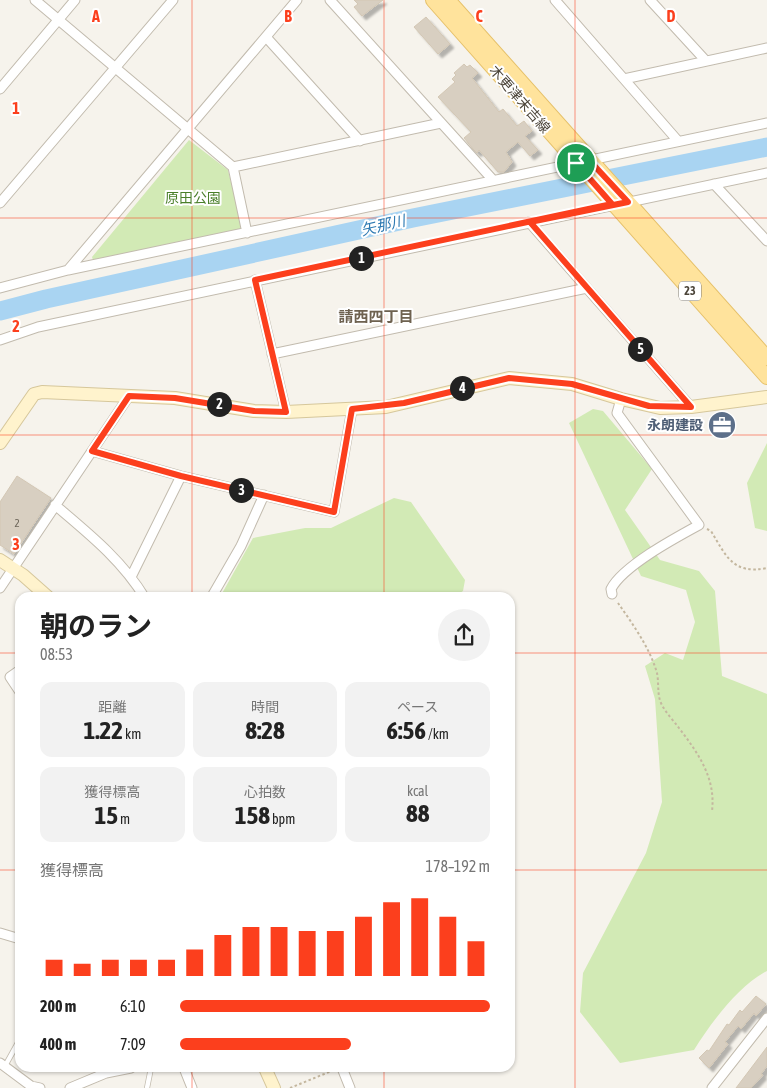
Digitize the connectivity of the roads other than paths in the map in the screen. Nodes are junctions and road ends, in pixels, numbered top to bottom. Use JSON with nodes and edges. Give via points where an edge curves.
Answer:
{"nodes":[{"id":1,"x":35,"y":0,"type":"edge"},
{"id":2,"x":75,"y":0,"type":"edge"},
{"id":3,"x":172,"y":0,"type":"edge"},
{"id":4,"x":297,"y":0,"type":"edge"},
{"id":5,"x":330,"y":0,"type":"edge"},
{"id":6,"x":434,"y":0,"type":"edge"},
{"id":7,"x":448,"y":0,"type":"edge"},
{"id":8,"x":555,"y":0,"type":"edge"},
{"id":9,"x":650,"y":0,"type":"edge"},
{"id":10,"x":58,"y":20,"type":"junction"},
{"id":11,"x":266,"y":37,"type":"junction"},
{"id":12,"x":767,"y":48,"type":"edge"},
{"id":13,"x":706,"y":61,"type":"junction"},
{"id":14,"x":115,"y":68,"type":"junction"},
{"id":15,"x":624,"y":79,"type":"junction"},
{"id":16,"x":0,"y":89,"type":"edge"},
{"id":17,"x":441,"y":123,"type":"junction"},
{"id":18,"x":767,"y":123,"type":"edge"},
{"id":19,"x":188,"y":129,"type":"junction"},
{"id":20,"x":360,"y":141,"type":"junction"},
{"id":21,"x":678,"y":141,"type":"junction"},
{"id":22,"x":583,"y":161,"type":"junction"},
{"id":23,"x":233,"y":167,"type":"junction"},
{"id":24,"x":767,"y":173,"type":"edge"},
{"id":25,"x":493,"y":180,"type":"junction"},
{"id":26,"x":714,"y":184,"type":"junction"},
{"id":27,"x":628,"y":202,"type":"junction"},
{"id":28,"x":0,"y":204,"type":"edge"},
{"id":29,"x":612,"y":204,"type":"junction"},
{"id":30,"x":530,"y":222,"type":"junction"},
{"id":31,"x":247,"y":233,"type":"junction"},
{"id":32,"x":767,"y":241,"type":"edge"},
{"id":33,"x":68,"y":270,"type":"junction"},
{"id":34,"x":255,"y":280,"type":"junction"},
{"id":35,"x":0,"y":288,"type":"edge"},
{"id":36,"x":587,"y":288,"type":"junction"},
{"id":37,"x":0,"y":340,"type":"edge"},
{"id":38,"x":272,"y":354,"type":"junction"},
{"id":39,"x":767,"y":358,"type":"edge"},
{"id":40,"x":767,"y":377,"type":"edge"},
{"id":41,"x":129,"y":396,"type":"junction"},
{"id":42,"x":767,"y":397,"type":"edge"},
{"id":43,"x":621,"y":399,"type":"junction"},
{"id":44,"x":691,"y":407,"type":"junction"},
{"id":45,"x":352,"y":409,"type":"junction"},
{"id":46,"x":286,"y":412,"type":"junction"},
{"id":47,"x":0,"y":443,"type":"edge"},
{"id":48,"x":92,"y":451,"type":"junction"},
{"id":49,"x":181,"y":476,"type":"junction"},
{"id":50,"x":264,"y":495,"type":"junction"},
{"id":51,"x":55,"y":505,"type":"junction"},
{"id":52,"x":0,"y":560,"type":"edge"},
{"id":53,"x":13,"y":568,"type":"junction"},
{"id":54,"x":131,"y":578,"type":"junction"},
{"id":55,"x":0,"y":588,"type":"edge"},
{"id":56,"x":42,"y":592,"type":"edge"},
{"id":57,"x":141,"y":592,"type":"edge"},
{"id":58,"x":215,"y":592,"type":"edge"},
{"id":59,"x":612,"y":594,"type":"road end"},
{"id":60,"x":15,"y":674,"type":"edge"},
{"id":61,"x":15,"y":684,"type":"edge"},
{"id":62,"x":0,"y":933,"type":"edge"},
{"id":63,"x":15,"y":938,"type":"edge"},
{"id":64,"x":767,"y":1018,"type":"edge"},
{"id":65,"x":15,"y":1046,"type":"edge"},
{"id":66,"x":2,"y":1065,"type":"edge"},
{"id":67,"x":110,"y":1072,"type":"edge"},
{"id":68,"x":150,"y":1072,"type":"edge"},
{"id":69,"x":186,"y":1072,"type":"edge"},
{"id":70,"x":267,"y":1072,"type":"edge"},
{"id":71,"x":343,"y":1072,"type":"edge"},
{"id":72,"x":76,"y":1087,"type":"edge"},
{"id":73,"x":40,"y":1088,"type":"edge"},
{"id":74,"x":147,"y":1088,"type":"edge"},
{"id":75,"x":192,"y":1088,"type":"edge"},
{"id":76,"x":274,"y":1088,"type":"edge"},
{"id":77,"x":350,"y":1088,"type":"edge"},
{"id":78,"x":712,"y":1088,"type":"edge"}],
"edges":[{"from":1,"to":10,"type":"street"},
{"from":2,"to":10,"type":"street"},
{"from":3,"to":14,"type":"street"},
{"from":4,"to":11,"type":"street"},
{"from":5,"to":17,"type":"street"},
{"from":6,"to":22,"type":"main road","name":"木更津末吉線","number":"23"},
{"from":7,"to":22,"type":"main road","name":"木更津末吉線","number":"23"},
{"from":8,"to":15,"type":"street"},
{"from":9,"to":13,"type":"street"},
{"from":10,"to":14,"type":"street"},
{"from":10,"to":16,"type":"street"},
{"from":11,"to":19,"type":"street"},
{"from":11,"to":20,"type":"street"},
{"from":12,"to":13,"type":"street"},
{"from":13,"to":15,"type":"street"},
{"from":14,"to":19,"type":"street"},
{"from":14,"to":28,"type":"street"},
{"from":15,"to":21,"type":"street"},
{"from":17,"to":20,"type":"street"},
{"from":17,"to":25,"type":"street"},
{"from":18,"to":21,"type":"street"},
{"from":19,"to":23,"type":"street"},
{"from":19,"to":33,"type":"street"},
{"from":20,"to":23,"type":"street"},
{"from":21,"to":22,"type":"street"},
{"from":22,"to":25,"type":"street"},
{"from":22,"to":27,"type":"main road","name":"木更津末吉線","number":"23"},
{"from":22,"to":29,"type":"main road","name":"木更津末吉線","number":"23"},
{"from":23,"to":31,"type":"street"},
{"from":24,"to":26,"type":"street"},
{"from":25,"to":31,"type":"street"},
{"from":26,"to":27,"type":"street"},
{"from":26,"to":32,"type":"street"},
{"from":27,"to":29,"type":"street"},
{"from":27,"to":39,"type":"main road","name":"木更津末吉線","number":"23"},
{"from":29,"to":30,"type":"street"},
{"from":29,"to":40,"type":"main road","name":"木更津末吉線","number":"23"},
{"from":30,"to":34,"type":"street"},
{"from":30,"to":36,"type":"street"},
{"from":31,"to":33,"type":"street"},
{"from":33,"to":35,"type":"street"},
{"from":34,"to":37,"type":"street","via":[[38,327]]},
{"from":34,"to":38,"type":"street"},
{"from":36,"to":38,"type":"street"},
{"from":36,"to":44,"type":"street"},
{"from":38,"to":46,"type":"street"},
{"from":41,"to":46,"type":"street","via":[[175,398],[254,411]]},
{"from":41,"to":47,"type":"street","via":[[34,394]]},
{"from":41,"to":48,"type":"street"},
{"from":42,"to":44,"type":"street"},
{"from":43,"to":44,"type":"street","via":[[660,408]]},
{"from":43,"to":45,"type":"street","via":[[572,384],[509,378],[404,403]]},
{"from":43,"to":59,"type":"street","via":[[617,413],[698,525],[654,549],[618,580]]},
{"from":45,"to":46,"type":"street"},
{"from":45,"to":50,"type":"street","via":[[334,512]]},
{"from":48,"to":49,"type":"street"},
{"from":48,"to":51,"type":"street"},
{"from":49,"to":50,"type":"street"},
{"from":49,"to":54,"type":"street"},
{"from":50,"to":58,"type":"street"},
{"from":51,"to":53,"type":"street"},
{"from":51,"to":54,"type":"street","via":[[108,551]]},
{"from":52,"to":53,"type":"street"},
{"from":53,"to":55,"type":"street"},
{"from":53,"to":56,"type":"street"},
{"from":54,"to":57,"type":"street"},
{"from":60,"to":61,"type":"street","via":[[10,677]]},
{"from":62,"to":63,"type":"street"},
{"from":64,"to":78,"type":"street"},
{"from":65,"to":66,"type":"lane"},
{"from":66,"to":73,"type":"street","via":[[31,1086]]},
{"from":67,"to":72,"type":"street"},
{"from":68,"to":74,"type":"lane"},
{"from":69,"to":75,"type":"street"},
{"from":70,"to":76,"type":"street"},
{"from":71,"to":77,"type":"street"}]}
